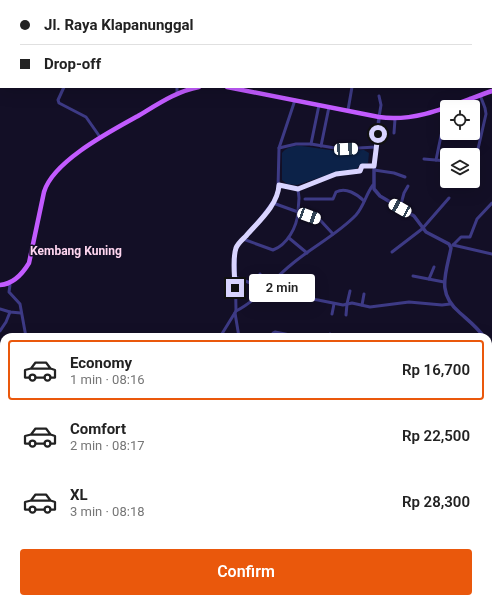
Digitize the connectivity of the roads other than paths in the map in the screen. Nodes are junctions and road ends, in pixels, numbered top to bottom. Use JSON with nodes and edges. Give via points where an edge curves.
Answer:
{"nodes":[{"id":1,"x":64,"y":88,"type":"edge"},
{"id":2,"x":177,"y":88,"type":"edge"},
{"id":3,"x":196,"y":88,"type":"edge"},
{"id":4,"x":232,"y":88,"type":"edge"},
{"id":5,"x":352,"y":88,"type":"edge"},
{"id":6,"x":492,"y":91,"type":"edge"},
{"id":7,"x":176,"y":94,"type":"junction"},
{"id":8,"x":480,"y":95,"type":"junction"},
{"id":9,"x":379,"y":96,"type":"dead end"},
{"id":10,"x":470,"y":98,"type":"joint"},
{"id":11,"x":295,"y":100,"type":"junction"},
{"id":12,"x":319,"y":105,"type":"junction"},
{"id":13,"x":329,"y":107,"type":"junction"},
{"id":14,"x":348,"y":110,"type":"junction"},
{"id":15,"x":379,"y":117,"type":"junction"},
{"id":16,"x":395,"y":119,"type":"junction"},
{"id":17,"x":394,"y":133,"type":"dead end"},
{"id":18,"x":100,"y":137,"type":"junction"},
{"id":19,"x":440,"y":140,"type":"edge"},
{"id":20,"x":311,"y":144,"type":"junction"},
{"id":21,"x":321,"y":146,"type":"junction"},
{"id":22,"x":376,"y":147,"type":"junction"},
{"id":23,"x":279,"y":148,"type":"junction"},
{"id":24,"x":478,"y":148,"type":"edge"},
{"id":25,"x":424,"y":159,"type":"dead end"},
{"id":26,"x":436,"y":160,"type":"junction"},
{"id":27,"x":440,"y":160,"type":"edge"},
{"id":28,"x":374,"y":168,"type":"junction"},
{"id":29,"x":404,"y":178,"type":"dead end"},
{"id":30,"x":279,"y":185,"type":"junction"},
{"id":31,"x":373,"y":185,"type":"junction"},
{"id":32,"x":408,"y":186,"type":"dead end"},
{"id":33,"x":298,"y":189,"type":"junction"},
{"id":34,"x":450,"y":198,"type":"dead end"},
{"id":35,"x":305,"y":199,"type":"dead end"},
{"id":36,"x":364,"y":201,"type":"junction"},
{"id":37,"x":273,"y":203,"type":"junction"},
{"id":38,"x":492,"y":203,"type":"edge"},
{"id":39,"x":400,"y":208,"type":"junction"},
{"id":40,"x":298,"y":212,"type":"junction"},
{"id":41,"x":422,"y":229,"type":"junction"},
{"id":42,"x":333,"y":234,"type":"junction"},
{"id":43,"x":289,"y":238,"type":"junction"},
{"id":44,"x":243,"y":239,"type":"junction"},
{"id":45,"x":452,"y":246,"type":"junction"},
{"id":46,"x":392,"y":252,"type":"dead end"},
{"id":47,"x":307,"y":253,"type":"junction"},
{"id":48,"x":492,"y":254,"type":"edge"},
{"id":49,"x":434,"y":267,"type":"dead end"},
{"id":50,"x":260,"y":274,"type":"dead end"},
{"id":51,"x":413,"y":276,"type":"dead end"},
{"id":52,"x":235,"y":277,"type":"junction"},
{"id":53,"x":430,"y":279,"type":"junction"},
{"id":54,"x":444,"y":282,"type":"junction"},
{"id":55,"x":6,"y":284,"type":"junction"},
{"id":56,"x":0,"y":285,"type":"edge"},
{"id":57,"x":265,"y":288,"type":"junction"},
{"id":58,"x":350,"y":291,"type":"dead end"},
{"id":59,"x":364,"y":294,"type":"dead end"},
{"id":60,"x":334,"y":304,"type":"junction"},
{"id":61,"x":347,"y":304,"type":"junction"},
{"id":62,"x":450,"y":304,"type":"junction"},
{"id":63,"x":362,"y":305,"type":"junction"},
{"id":64,"x":0,"y":309,"type":"edge"},
{"id":65,"x":10,"y":312,"type":"junction"},
{"id":66,"x":235,"y":312,"type":"junction"},
{"id":67,"x":21,"y":313,"type":"junction"},
{"id":68,"x":332,"y":314,"type":"dead end"},
{"id":69,"x":346,"y":315,"type":"dead end"},
{"id":70,"x":0,"y":331,"type":"edge"},
{"id":71,"x":25,"y":333,"type":"edge"},
{"id":72,"x":222,"y":333,"type":"edge"},
{"id":73,"x":238,"y":333,"type":"edge"},
{"id":74,"x":481,"y":333,"type":"edge"}],
"edges":[{"from":1,"to":18,"type":"street","via":[[59,103],[86,117]]},
{"from":2,"to":7,"type":"street"},
{"from":3,"to":7,"type":"main road"},
{"from":4,"to":11,"type":"main road"},
{"from":5,"to":14,"type":"street"},
{"from":6,"to":8,"type":"main road"},
{"from":7,"to":18,"type":"main road"},
{"from":8,"to":10,"type":"main road"},
{"from":8,"to":24,"type":"street","via":[[486,114]]},
{"from":9,"to":15,"type":"street"},
{"from":10,"to":16,"type":"main road","via":[[415,116]]},
{"from":11,"to":12,"type":"main road"},
{"from":11,"to":23,"type":"street"},
{"from":12,"to":13,"type":"main road"},
{"from":12,"to":20,"type":"street"},
{"from":13,"to":14,"type":"main road"},
{"from":13,"to":21,"type":"street"},
{"from":14,"to":15,"type":"main road"},
{"from":15,"to":16,"type":"main road"},
{"from":15,"to":22,"type":"street"},
{"from":16,"to":17,"type":"street"},
{"from":18,"to":55,"type":"main road","via":[[62,166],[47,183],[29,263],[20,274]]},
{"from":19,"to":26,"type":"street"},
{"from":20,"to":21,"type":"street"},
{"from":20,"to":23,"type":"street"},
{"from":21,"to":22,"type":"street","via":[[341,149]]},
{"from":22,"to":28,"type":"street"},
{"from":23,"to":30,"type":"street"},
{"from":25,"to":26,"type":"street"},
{"from":26,"to":27,"type":"street"},
{"from":28,"to":29,"type":"street"},
{"from":28,"to":31,"type":"street"},
{"from":28,"to":33,"type":"street","via":[[362,166],[360,171],[336,174]]},
{"from":30,"to":33,"type":"street"},
{"from":30,"to":37,"type":"street"},
{"from":31,"to":36,"type":"street"},
{"from":31,"to":39,"type":"street","via":[[375,192]]},
{"from":32,"to":39,"type":"street"},
{"from":33,"to":40,"type":"street"},
{"from":34,"to":41,"type":"street"},
{"from":35,"to":36,"type":"street","via":[[333,199],[340,190],[354,194]]},
{"from":36,"to":42,"type":"street","via":[[355,216]]},
{"from":37,"to":40,"type":"street"},
{"from":37,"to":44,"type":"street"},
{"from":38,"to":45,"type":"street","via":[[477,219],[470,237],[461,237]]},
{"from":39,"to":41,"type":"street","via":[[414,216]]},
{"from":40,"to":42,"type":"street","via":[[321,221]]},
{"from":40,"to":43,"type":"street"},
{"from":41,"to":45,"type":"street"},
{"from":41,"to":46,"type":"street"},
{"from":42,"to":47,"type":"street"},
{"from":43,"to":44,"type":"street","via":[[273,250]]},
{"from":43,"to":47,"type":"street"},
{"from":44,"to":52,"type":"street","via":[[236,249]]},
{"from":45,"to":48,"type":"street"},
{"from":45,"to":54,"type":"street"},
{"from":47,"to":57,"type":"street"},
{"from":49,"to":53,"type":"street"},
{"from":50,"to":52,"type":"street","via":[[252,284]]},
{"from":51,"to":53,"type":"street"},
{"from":52,"to":66,"type":"street"},
{"from":53,"to":54,"type":"street"},
{"from":54,"to":62,"type":"street"},
{"from":55,"to":56,"type":"main road"},
{"from":55,"to":67,"type":"street","via":[[10,285],[9,292],[20,304]]},
{"from":57,"to":60,"type":"street","via":[[271,294]]},
{"from":57,"to":66,"type":"street","via":[[252,301]]},
{"from":58,"to":61,"type":"street"},
{"from":59,"to":63,"type":"street"},
{"from":60,"to":61,"type":"street"},
{"from":60,"to":68,"type":"street"},
{"from":61,"to":63,"type":"street"},
{"from":61,"to":69,"type":"street"},
{"from":62,"to":63,"type":"street","via":[[410,302],[372,307]]},
{"from":62,"to":74,"type":"street"},
{"from":64,"to":65,"type":"street"},
{"from":65,"to":67,"type":"street"},
{"from":65,"to":70,"type":"street"},
{"from":66,"to":72,"type":"street"},
{"from":66,"to":73,"type":"street"},
{"from":67,"to":71,"type":"street"}]}
